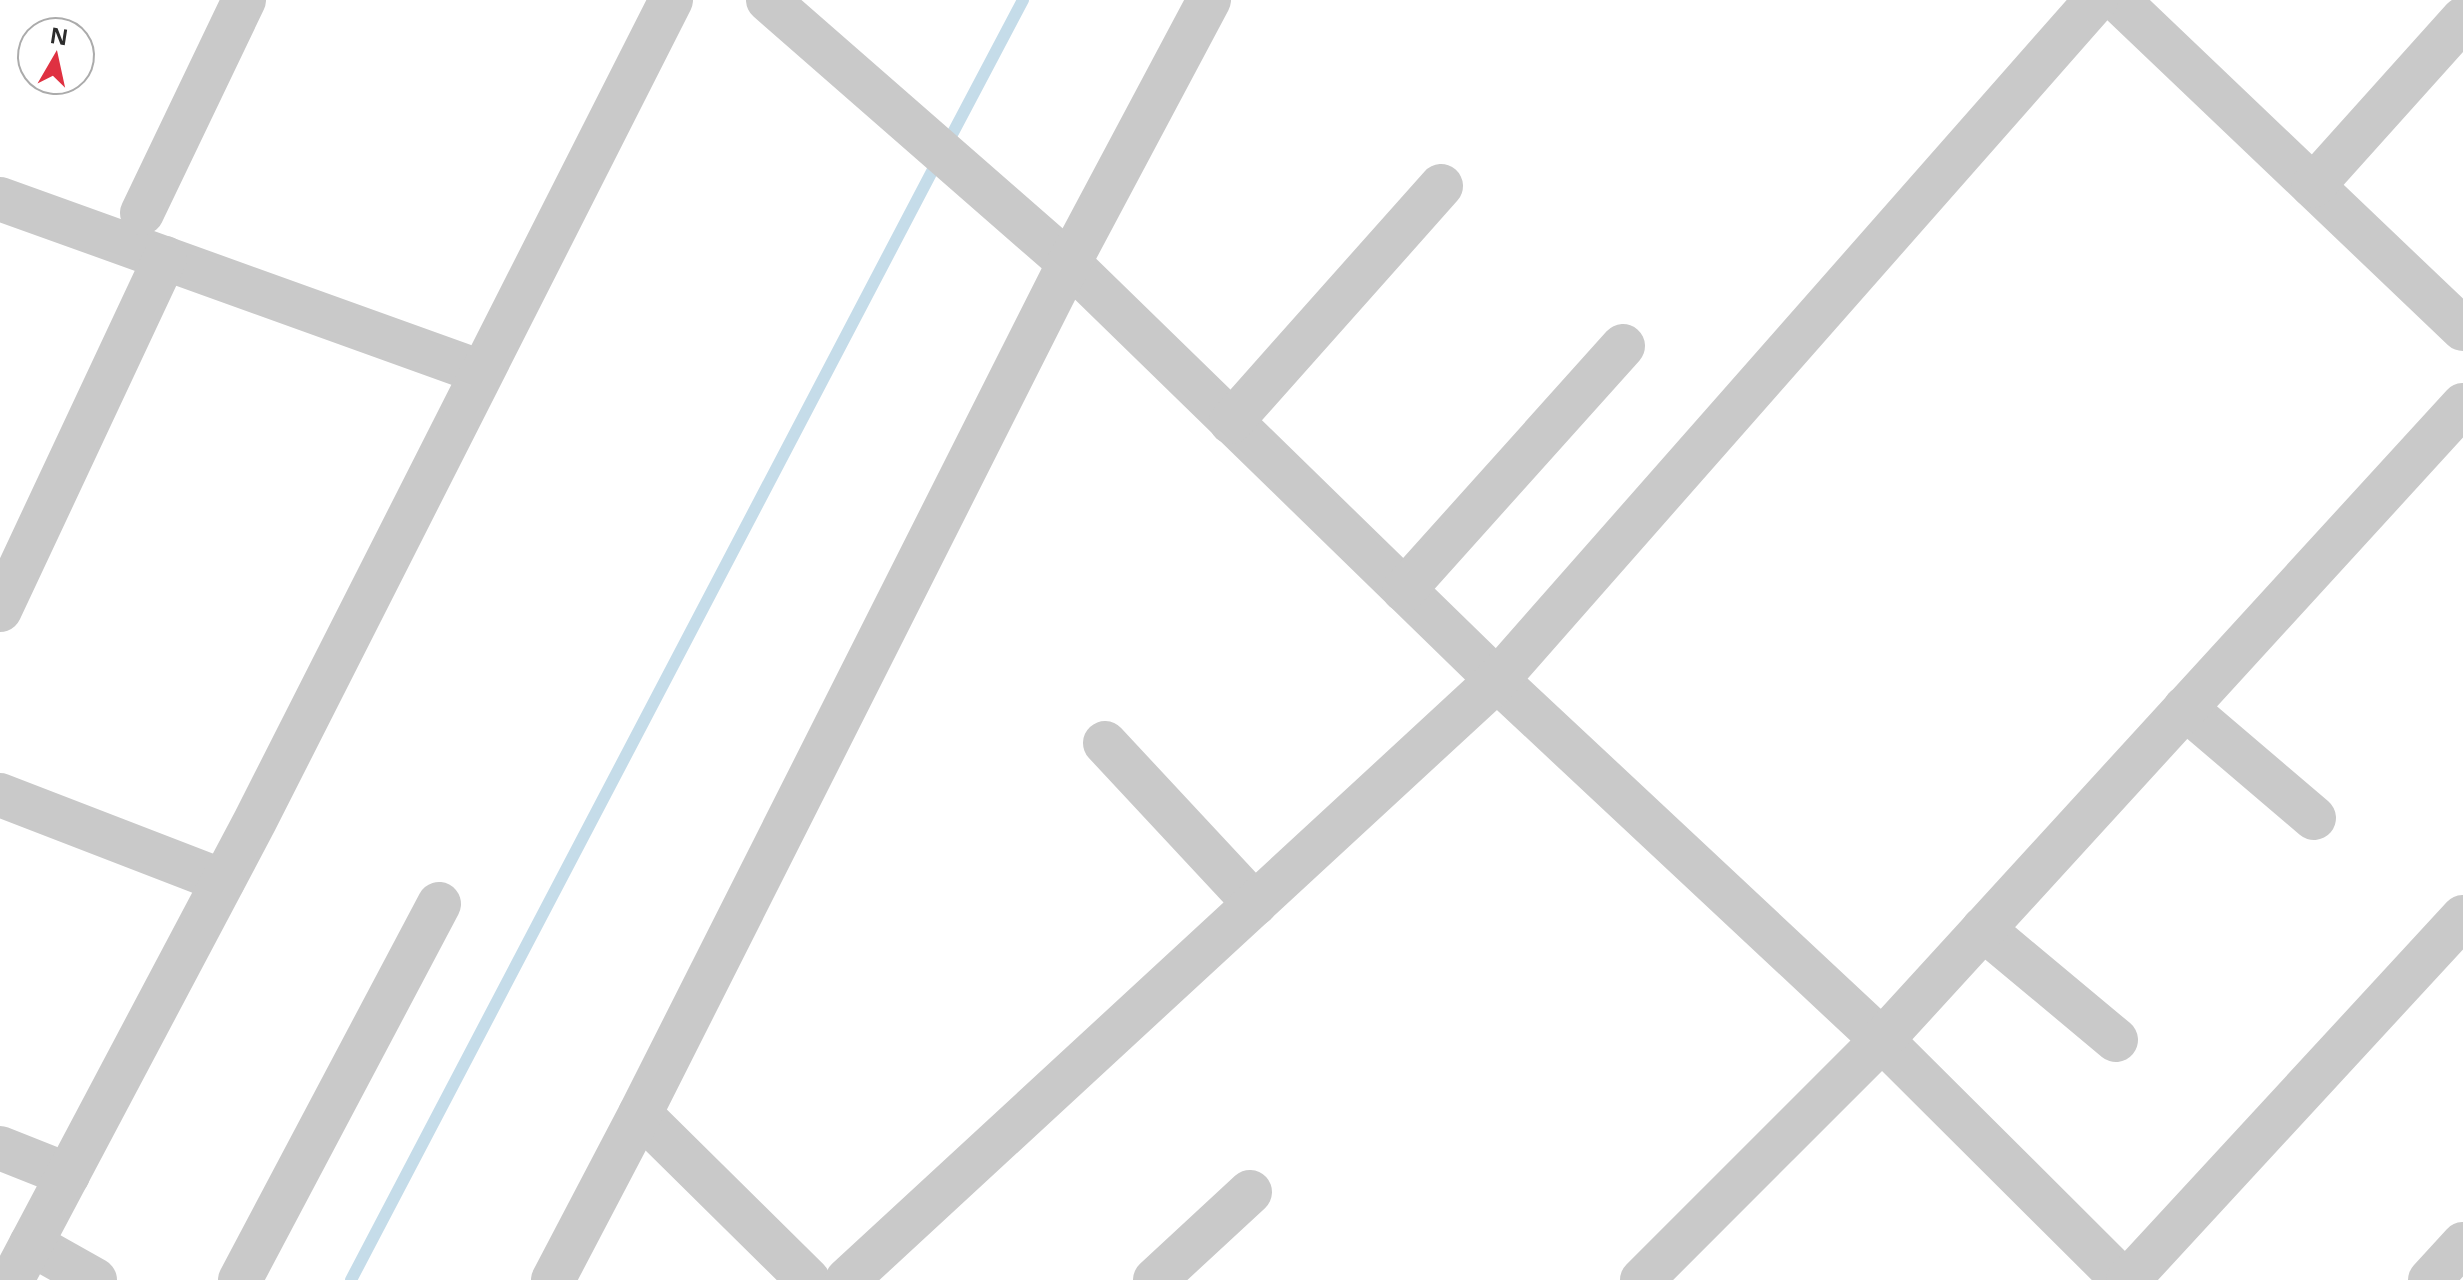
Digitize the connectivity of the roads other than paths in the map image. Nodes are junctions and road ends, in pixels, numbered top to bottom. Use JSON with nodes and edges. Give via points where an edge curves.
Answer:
{"nodes":[{"id":1,"x":244,"y":0,"type":"edge"},
{"id":2,"x":671,"y":0,"type":"edge"},
{"id":3,"x":768,"y":0,"type":"edge"},
{"id":4,"x":1209,"y":0,"type":"edge"},
{"id":5,"x":2096,"y":0,"type":"edge"},
{"id":6,"x":2118,"y":0,"type":"edge"},
{"id":7,"x":2463,"y":19,"type":"edge"},
{"id":8,"x":1441,"y":186,"type":"dead end"},
{"id":9,"x":2313,"y":186,"type":"junction"},
{"id":10,"x":0,"y":199,"type":"edge"},
{"id":11,"x":142,"y":213,"type":"dead end"},
{"id":12,"x":165,"y":258,"type":"junction"},
{"id":13,"x":1069,"y":263,"type":"junction"},
{"id":14,"x":2463,"y":329,"type":"edge"},
{"id":15,"x":1623,"y":346,"type":"dead end"},
{"id":16,"x":481,"y":372,"type":"junction"},
{"id":17,"x":2463,"y":405,"type":"edge"},
{"id":18,"x":1231,"y":422,"type":"junction"},
{"id":19,"x":1404,"y":590,"type":"junction"},
{"id":20,"x":0,"y":610,"type":"edge"},
{"id":21,"x":1497,"y":680,"type":"junction"},
{"id":22,"x":2185,"y":708,"type":"junction"},
{"id":23,"x":1105,"y":743,"type":"dead end"},
{"id":24,"x":0,"y":795,"type":"edge"},
{"id":25,"x":2314,"y":818,"type":"dead end"},
{"id":26,"x":223,"y":881,"type":"junction"},
{"id":27,"x":439,"y":904,"type":"dead end"},
{"id":28,"x":1255,"y":904,"type":"junction"},
{"id":29,"x":2463,"y":917,"type":"edge"},
{"id":30,"x":1983,"y":929,"type":"junction"},
{"id":31,"x":1882,"y":1040,"type":"junction"},
{"id":32,"x":2116,"y":1040,"type":"dead end"},
{"id":33,"x":640,"y":1114,"type":"junction"},
{"id":34,"x":0,"y":1148,"type":"edge"},
{"id":35,"x":68,"y":1175,"type":"junction"},
{"id":36,"x":1250,"y":1192,"type":"dead end"},
{"id":37,"x":2463,"y":1244,"type":"edge"},
{"id":38,"x":21,"y":1262,"type":"edge"},
{"id":39,"x":95,"y":1280,"type":"edge"},
{"id":40,"x":240,"y":1280,"type":"edge"},
{"id":41,"x":553,"y":1280,"type":"edge"},
{"id":42,"x":808,"y":1280,"type":"edge"},
{"id":43,"x":847,"y":1280,"type":"edge"},
{"id":44,"x":1155,"y":1280,"type":"edge"},
{"id":45,"x":1642,"y":1280,"type":"edge"},
{"id":46,"x":2126,"y":1280,"type":"edge"},
{"id":47,"x":2430,"y":1280,"type":"edge"}],
"edges":[{"from":1,"to":11,"type":"street"},
{"from":2,"to":16,"type":"street"},
{"from":3,"to":13,"type":"street"},
{"from":4,"to":13,"type":"street"},
{"from":5,"to":21,"type":"street"},
{"from":6,"to":9,"type":"street"},
{"from":7,"to":9,"type":"street"},
{"from":8,"to":18,"type":"street"},
{"from":9,"to":14,"type":"street"},
{"from":10,"to":12,"type":"street"},
{"from":12,"to":16,"type":"street"},
{"from":12,"to":20,"type":"street"},
{"from":13,"to":18,"type":"street"},
{"from":13,"to":33,"type":"street"},
{"from":15,"to":19,"type":"street"},
{"from":16,"to":26,"type":"street"},
{"from":17,"to":22,"type":"street"},
{"from":18,"to":19,"type":"street"},
{"from":19,"to":21,"type":"street"},
{"from":21,"to":28,"type":"street"},
{"from":21,"to":31,"type":"street"},
{"from":22,"to":25,"type":"street"},
{"from":22,"to":30,"type":"street"},
{"from":23,"to":28,"type":"street"},
{"from":24,"to":26,"type":"street"},
{"from":26,"to":35,"type":"street"},
{"from":27,"to":40,"type":"street"},
{"from":28,"to":43,"type":"street"},
{"from":29,"to":46,"type":"street"},
{"from":30,"to":31,"type":"street"},
{"from":30,"to":32,"type":"street"},
{"from":31,"to":45,"type":"street"},
{"from":31,"to":46,"type":"street"},
{"from":33,"to":41,"type":"street"},
{"from":33,"to":42,"type":"street"},
{"from":34,"to":35,"type":"street"},
{"from":35,"to":38,"type":"street"},
{"from":36,"to":44,"type":"street"},
{"from":37,"to":47,"type":"street"},
{"from":38,"to":39,"type":"street"}]}
